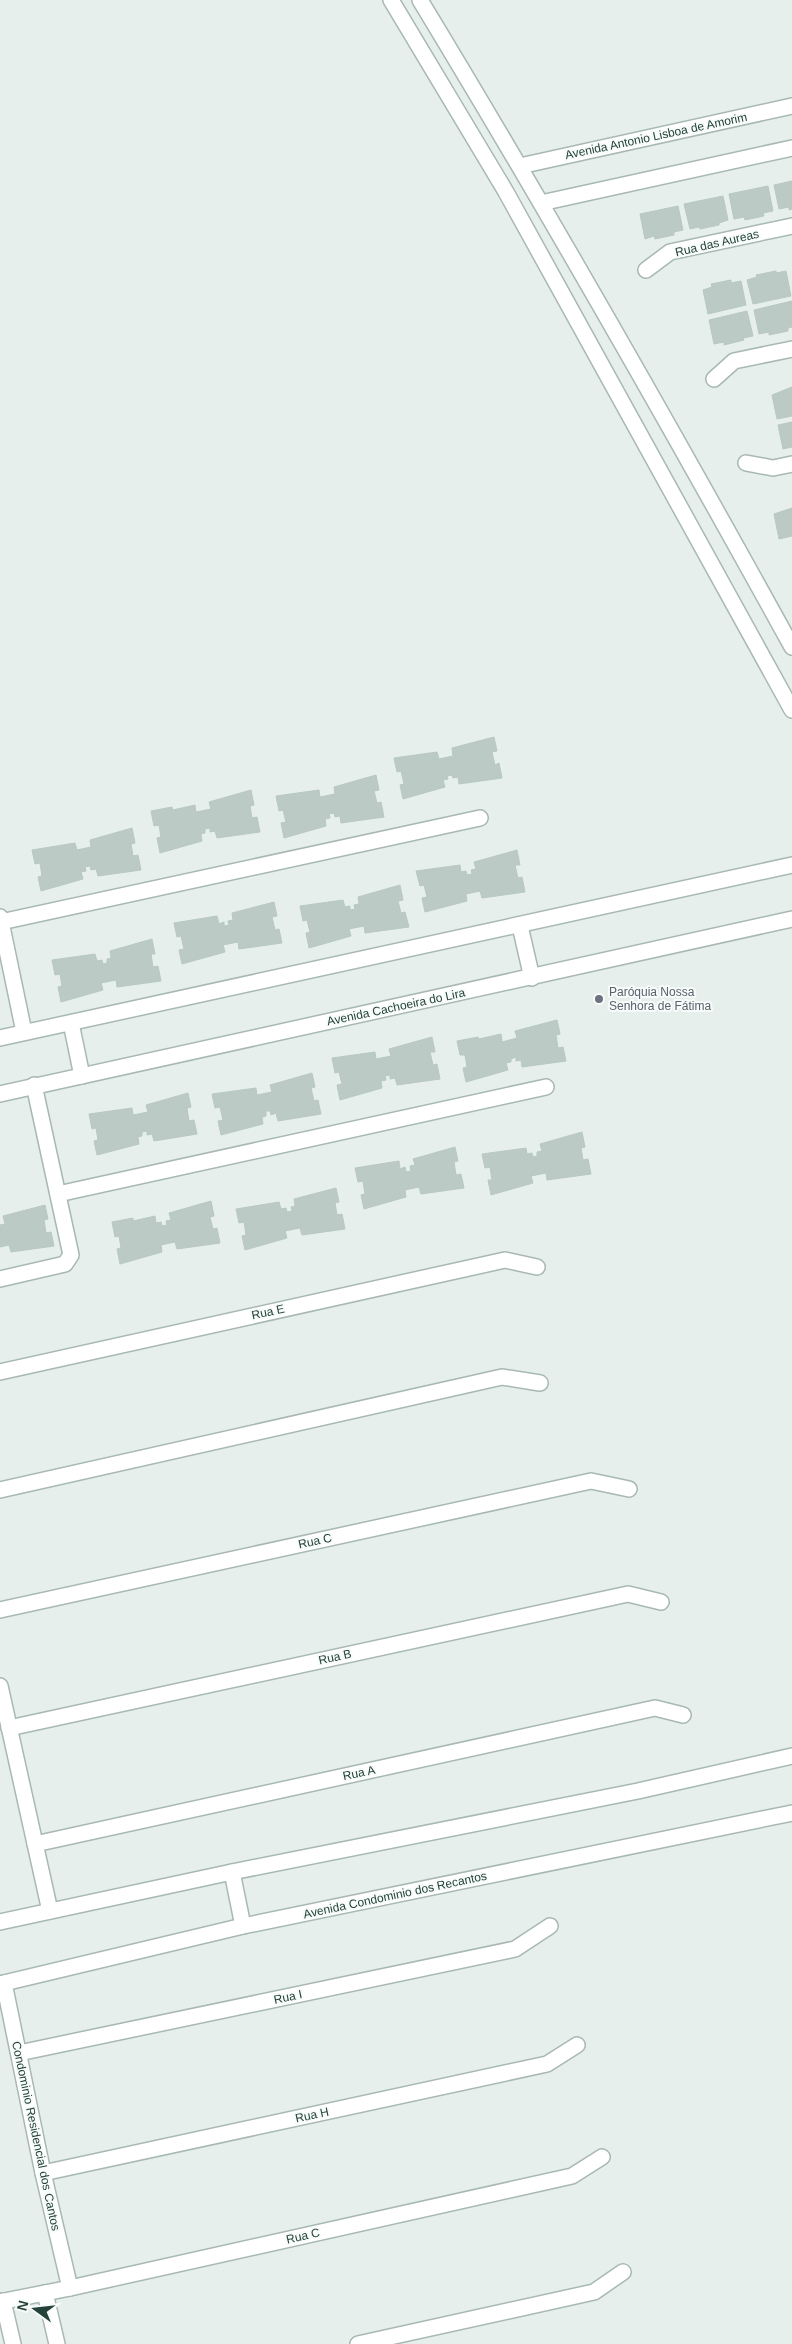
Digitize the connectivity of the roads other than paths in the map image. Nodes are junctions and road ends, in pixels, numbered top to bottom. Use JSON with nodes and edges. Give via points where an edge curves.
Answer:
{"nodes":[{"id":1,"x":391,"y":0,"type":"edge"},
{"id":2,"x":420,"y":0,"type":"edge"},
{"id":3,"x":792,"y":106,"type":"edge"},
{"id":4,"x":792,"y":148,"type":"edge"},
{"id":5,"x":520,"y":166,"type":"junction"},
{"id":6,"x":540,"y":203,"type":"junction"},
{"id":7,"x":792,"y":226,"type":"edge"},
{"id":8,"x":646,"y":270,"type":"dead end"},
{"id":9,"x":792,"y":349,"type":"edge"},
{"id":10,"x":714,"y":379,"type":"dead end"},
{"id":11,"x":746,"y":463,"type":"dead end"},
{"id":12,"x":792,"y":464,"type":"edge"},
{"id":13,"x":792,"y":647,"type":"edge"},
{"id":14,"x":792,"y":710,"type":"edge"},
{"id":15,"x":480,"y":818,"type":"dead end"},
{"id":16,"x":792,"y":865,"type":"edge"},
{"id":17,"x":792,"y":919,"type":"edge"},
{"id":18,"x":0,"y":920,"type":"edge"},
{"id":19,"x":520,"y":926,"type":"junction"},
{"id":20,"x":532,"y":978,"type":"junction"},
{"id":21,"x":71,"y":1023,"type":"junction"},
{"id":22,"x":24,"y":1032,"type":"junction"},
{"id":23,"x":0,"y":1038,"type":"edge"},
{"id":24,"x":82,"y":1076,"type":"junction"},
{"id":25,"x":34,"y":1085,"type":"junction"},
{"id":26,"x":546,"y":1087,"type":"dead end"},
{"id":27,"x":0,"y":1094,"type":"edge"},
{"id":28,"x":58,"y":1194,"type":"junction"},
{"id":29,"x":537,"y":1267,"type":"dead end"},
{"id":30,"x":0,"y":1279,"type":"edge"},
{"id":31,"x":0,"y":1372,"type":"edge"},
{"id":32,"x":540,"y":1384,"type":"dead end"},
{"id":33,"x":629,"y":1489,"type":"dead end"},
{"id":34,"x":0,"y":1490,"type":"edge"},
{"id":35,"x":661,"y":1602,"type":"dead end"},
{"id":36,"x":0,"y":1610,"type":"edge"},
{"id":37,"x":0,"y":1686,"type":"edge"},
{"id":38,"x":683,"y":1715,"type":"dead end"},
{"id":39,"x":9,"y":1728,"type":"junction"},
{"id":40,"x":792,"y":1756,"type":"edge"},
{"id":41,"x":792,"y":1813,"type":"edge"},
{"id":42,"x":35,"y":1844,"type":"junction"},
{"id":43,"x":232,"y":1872,"type":"junction"},
{"id":44,"x":50,"y":1911,"type":"junction"},
{"id":45,"x":0,"y":1922,"type":"edge"},
{"id":46,"x":243,"y":1926,"type":"junction"},
{"id":47,"x":550,"y":1926,"type":"dead end"},
{"id":48,"x":2,"y":1983,"type":"edge"},
{"id":49,"x":577,"y":2045,"type":"dead end"},
{"id":50,"x":19,"y":2053,"type":"junction"},
{"id":51,"x":602,"y":2158,"type":"dead end"},
{"id":52,"x":43,"y":2173,"type":"junction"},
{"id":53,"x":622,"y":2272,"type":"dead end"},
{"id":54,"x":70,"y":2288,"type":"junction"},
{"id":55,"x":45,"y":2293,"type":"junction"},
{"id":56,"x":2,"y":2301,"type":"edge"},
{"id":57,"x":12,"y":2344,"type":"edge"},
{"id":58,"x":57,"y":2344,"type":"edge"},
{"id":59,"x":358,"y":2344,"type":"edge"}],
"edges":[{"from":1,"to":14,"type":"street","via":[[506,192]]},
{"from":2,"to":5,"type":"street"},
{"from":3,"to":5,"type":"street","name":"Avenida Antonio Lisboa de Amorim"},
{"from":4,"to":6,"type":"street"},
{"from":5,"to":6,"type":"street"},
{"from":6,"to":13,"type":"street","via":[[654,397]]},
{"from":7,"to":8,"type":"street","name":"Rua das Aureas","via":[[670,252]]},
{"from":9,"to":10,"type":"street","via":[[734,361]]},
{"from":11,"to":12,"type":"street","via":[[773,468]]},
{"from":15,"to":18,"type":"street"},
{"from":16,"to":19,"type":"street"},
{"from":17,"to":20,"type":"street","name":"Avenida Cachoeira do Lira"},
{"from":18,"to":22,"type":"street"},
{"from":19,"to":20,"type":"street"},
{"from":19,"to":21,"type":"street"},
{"from":20,"to":24,"type":"street","name":"Avenida Cachoeira do Lira"},
{"from":21,"to":22,"type":"street"},
{"from":21,"to":24,"type":"street"},
{"from":22,"to":23,"type":"street"},
{"from":24,"to":25,"type":"street","name":"Avenida Cachoeira do Lira"},
{"from":25,"to":27,"type":"street","name":"Avenida Cachoeira do Lira"},
{"from":25,"to":28,"type":"street"},
{"from":26,"to":28,"type":"street"},
{"from":28,"to":30,"type":"street","via":[[71,1255],[65,1264]]},
{"from":29,"to":31,"type":"street","name":"Rua E","via":[[505,1260]]},
{"from":32,"to":34,"type":"street","via":[[502,1378]]},
{"from":33,"to":36,"type":"street","name":"Rua C","via":[[591,1481]]},
{"from":35,"to":39,"type":"street","name":"Rua B","via":[[628,1594]]},
{"from":37,"to":39,"type":"street"},
{"from":38,"to":42,"type":"street","name":"Rua A","via":[[655,1708]]},
{"from":39,"to":42,"type":"street"},
{"from":40,"to":43,"type":"street"},
{"from":41,"to":46,"type":"street","name":"Avenida Condominio dos Recantos"},
{"from":42,"to":44,"type":"street"},
{"from":43,"to":44,"type":"street"},
{"from":43,"to":46,"type":"street"},
{"from":44,"to":45,"type":"street"},
{"from":46,"to":48,"type":"street","name":"Avenida Condominio dos Recantos"},
{"from":47,"to":50,"type":"street","name":"Rua I","via":[[515,1949]]},
{"from":48,"to":50,"type":"street","name":"Condominio Residencial dos Cantos"},
{"from":49,"to":52,"type":"street","name":"Rua H","via":[[547,2064]]},
{"from":50,"to":52,"type":"street","name":"Condominio Residencial dos Cantos"},
{"from":51,"to":54,"type":"street","name":"Rua C","via":[[572,2176]]},
{"from":52,"to":54,"type":"street","name":"Condominio Residencial dos Cantos"},
{"from":53,"to":59,"type":"street","via":[[594,2292]]},
{"from":54,"to":55,"type":"street","name":"Rua C"},
{"from":55,"to":56,"type":"street","name":"Rua C"},
{"from":55,"to":58,"type":"street"},
{"from":56,"to":57,"type":"street"}]}
